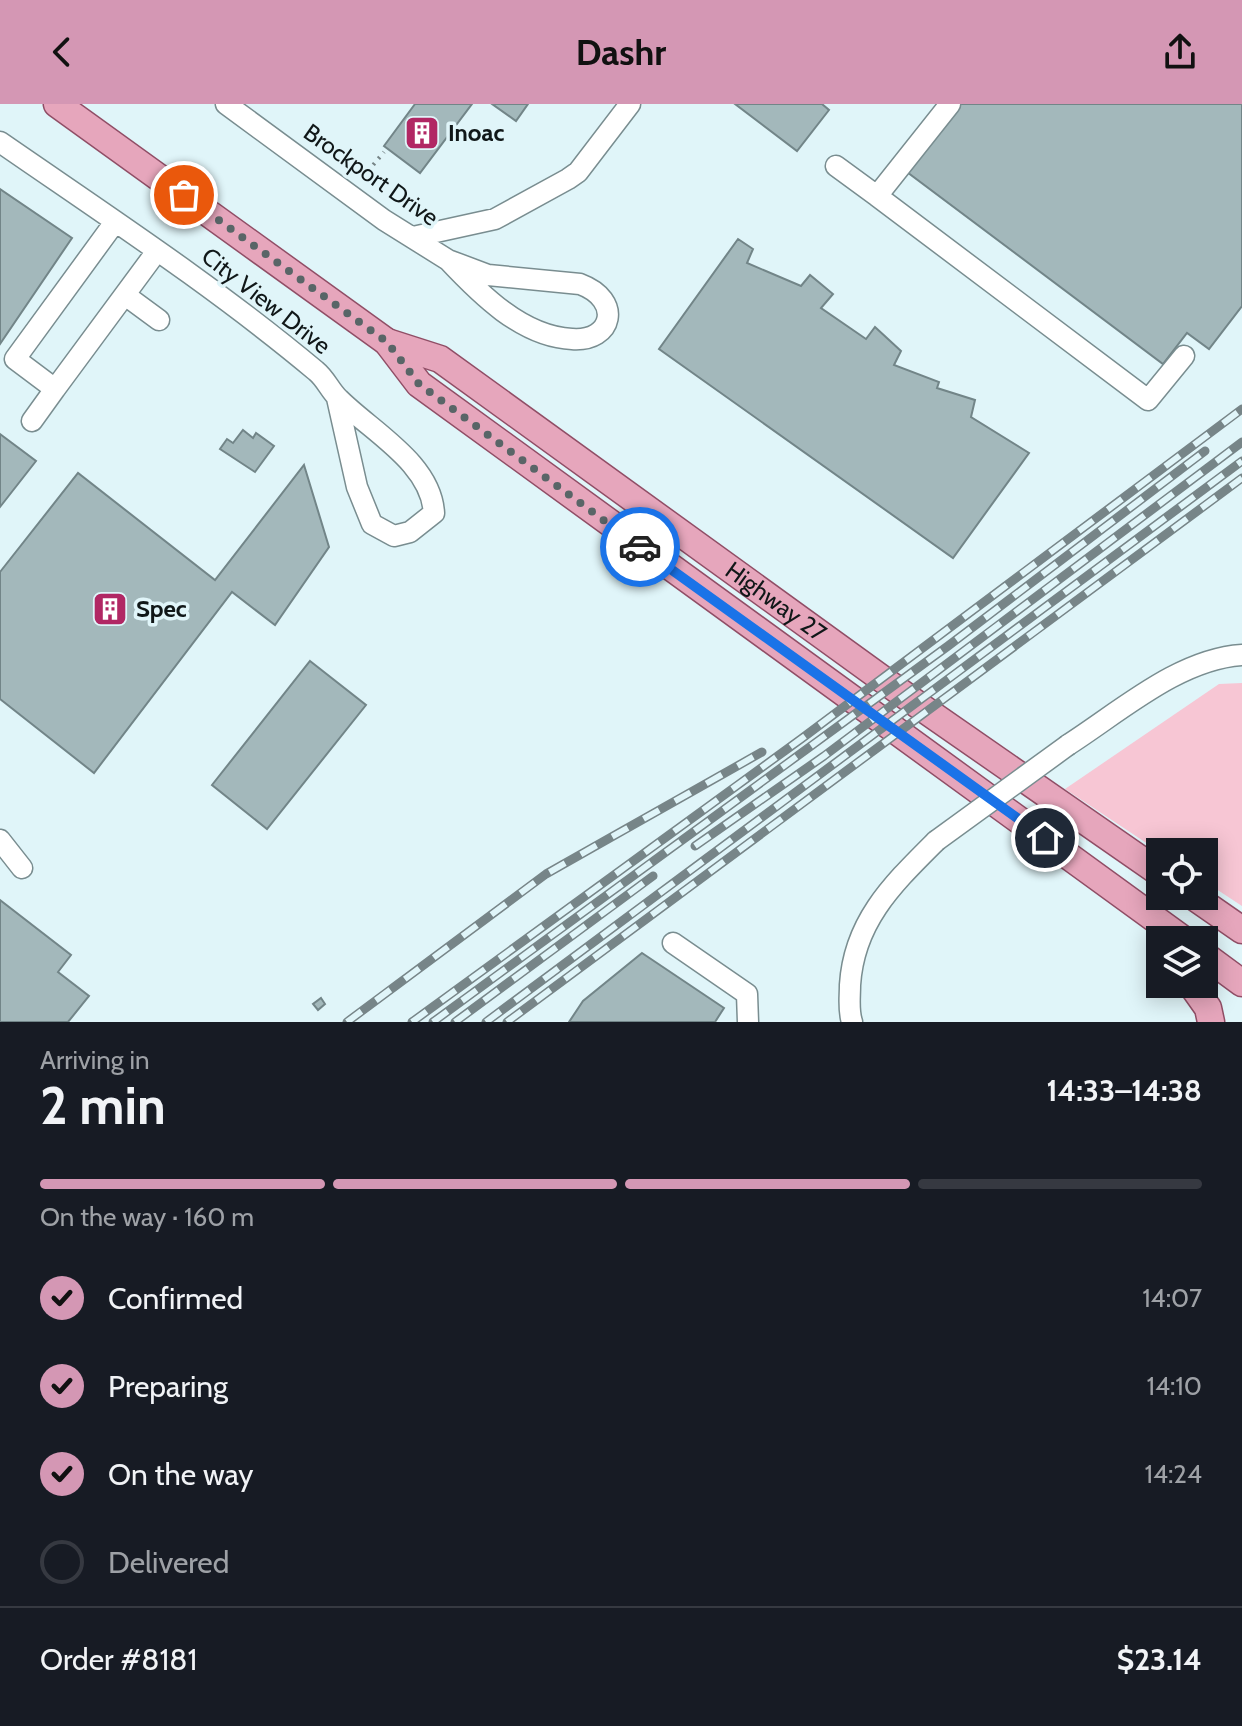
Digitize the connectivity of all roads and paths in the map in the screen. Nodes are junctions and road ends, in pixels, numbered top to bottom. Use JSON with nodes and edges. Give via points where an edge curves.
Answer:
{"nodes":[{"id":1,"x":57,"y":104,"type":"edge"},
{"id":2,"x":226,"y":104,"type":"edge"},
{"id":3,"x":630,"y":104,"type":"edge"},
{"id":4,"x":950,"y":104,"type":"edge"},
{"id":5,"x":0,"y":142,"type":"edge"},
{"id":6,"x":384,"y":152,"type":"dead end"},
{"id":7,"x":836,"y":166,"type":"dead end"},
{"id":8,"x":363,"y":177,"type":"dead end"},
{"id":9,"x":877,"y":196,"type":"junction"},
{"id":10,"x":115,"y":222,"type":"junction"},
{"id":11,"x":413,"y":237,"type":"junction"},
{"id":12,"x":157,"y":251,"type":"junction"},
{"id":13,"x":448,"y":260,"type":"junction"},
{"id":14,"x":125,"y":295,"type":"junction"},
{"id":15,"x":159,"y":320,"type":"dead end"},
{"id":16,"x":387,"y":342,"type":"junction"},
{"id":17,"x":1184,"y":356,"type":"dead end"},
{"id":18,"x":55,"y":389,"type":"junction"},
{"id":19,"x":337,"y":398,"type":"junction"},
{"id":20,"x":32,"y":421,"type":"dead end"},
{"id":21,"x":1242,"y":655,"type":"edge"},
{"id":22,"x":1045,"y":838,"type":"junction"},
{"id":23,"x":0,"y":840,"type":"edge"},
{"id":24,"x":1146,"y":863,"type":"edge"},
{"id":25,"x":22,"y":868,"type":"dead end"},
{"id":26,"x":1213,"y":910,"type":"edge"},
{"id":27,"x":1165,"y":926,"type":"edge"},
{"id":28,"x":1242,"y":930,"type":"edge"},
{"id":29,"x":1146,"y":932,"type":"edge"},
{"id":30,"x":673,"y":943,"type":"dead end"},
{"id":31,"x":1218,"y":965,"type":"edge"},
{"id":32,"x":1242,"y":983,"type":"edge"},
{"id":33,"x":1201,"y":998,"type":"edge"},
{"id":34,"x":748,"y":1022,"type":"edge"},
{"id":35,"x":852,"y":1022,"type":"edge"},
{"id":36,"x":1211,"y":1022,"type":"edge"}],
"edges":[{"from":1,"to":16,"type":"main road","name":"Highway 27"},
{"from":2,"to":11,"type":"street","name":"Brockport Drive"},
{"from":3,"to":11,"type":"street","via":[[568,179],[495,219]]},
{"from":4,"to":9,"type":"street"},
{"from":5,"to":10,"type":"street","name":"City View Drive"},
{"from":6,"to":8,"type":"path"},
{"from":7,"to":9,"type":"street"},
{"from":9,"to":17,"type":"street","via":[[1148,400]]},
{"from":10,"to":12,"type":"street","name":"City View Drive"},
{"from":10,"to":18,"type":"street","via":[[15,359]]},
{"from":11,"to":13,"type":"street","name":"Brockport Drive"},
{"from":12,"to":14,"type":"street"},
{"from":12,"to":19,"type":"street","name":"City View Drive","via":[[319,373]]},
{"from":13,"to":13,"type":"street","name":"Brockport Drive","via":[[483,297],[555,336],[590,336],[603,328],[609,315],[606,300],[580,284],[488,275]]},
{"from":14,"to":15,"type":"street"},
{"from":14,"to":18,"type":"street"},
{"from":16,"to":22,"type":"main road","name":"Highway 27","via":[[419,384]]},
{"from":16,"to":24,"type":"main road","name":"Highway 27","via":[[440,359]]},
{"from":18,"to":20,"type":"street"},
{"from":19,"to":19,"type":"street","name":"City View Drive","via":[[357,487],[372,524],[394,536],[410,532],[434,513],[433,493],[408,462]]},
{"from":21,"to":35,"type":"street","bridge":true,"via":[[1213,657],[1162,684],[936,841],[897,879],[862,927],[851,969]]},
{"from":22,"to":27,"type":"main road","name":"Highway 27"},
{"from":22,"to":29,"type":"main road"},
{"from":23,"to":25,"type":"street"},
{"from":26,"to":28,"type":"main road"},
{"from":30,"to":34,"type":"street","via":[[747,994]]},
{"from":31,"to":32,"type":"main road"},
{"from":33,"to":36,"type":"main road"}]}
